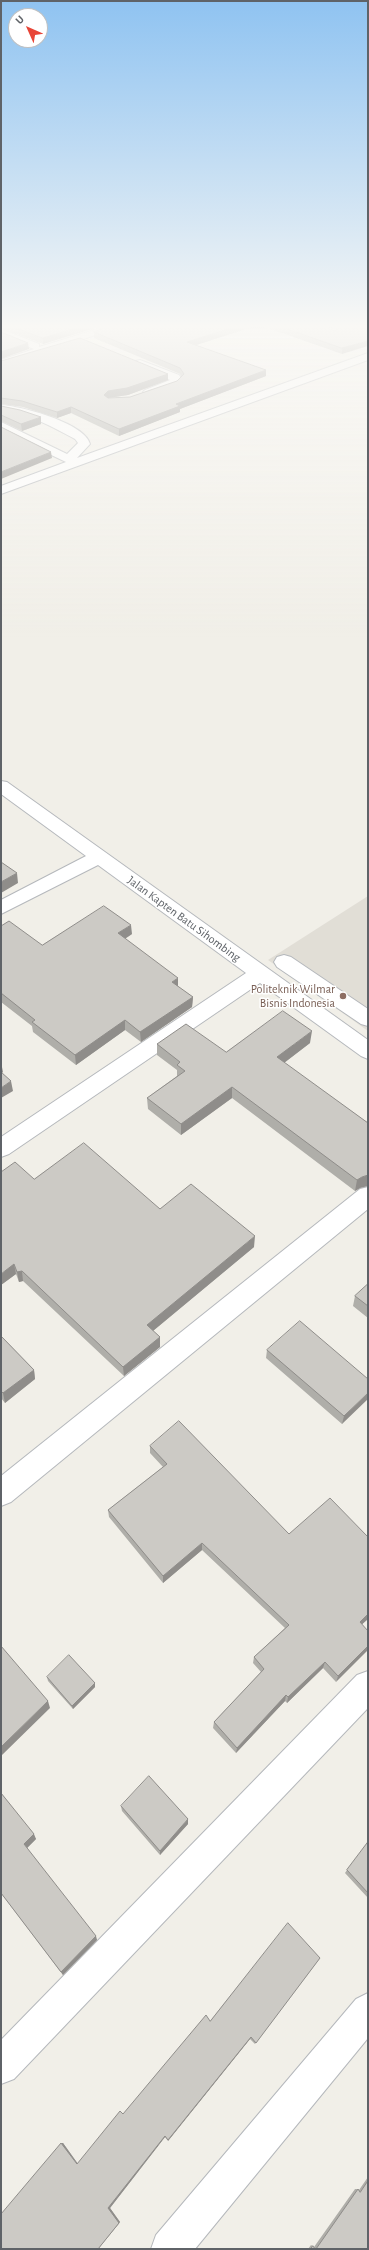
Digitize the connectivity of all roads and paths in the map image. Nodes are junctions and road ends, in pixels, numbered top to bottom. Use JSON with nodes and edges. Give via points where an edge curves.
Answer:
{"nodes":[{"id":1,"x":11,"y":431,"type":"edge"},
{"id":2,"x":68,"y":431,"type":"edge"},
{"id":3,"x":157,"y":431,"type":"edge"},
{"id":4,"x":73,"y":461,"type":"junction"},
{"id":5,"x":1,"y":476,"type":"edge"},
{"id":6,"x":17,"y":485,"type":"junction"},
{"id":7,"x":1,"y":490,"type":"edge"},
{"id":8,"x":1,"y":786,"type":"edge"},
{"id":9,"x":98,"y":857,"type":"junction"},
{"id":10,"x":1,"y":908,"type":"edge"},
{"id":11,"x":284,"y":962,"type":"dead end"},
{"id":12,"x":260,"y":973,"type":"junction"},
{"id":13,"x":368,"y":1019,"type":"edge"},
{"id":14,"x":368,"y":1051,"type":"edge"},
{"id":15,"x":1,"y":1148,"type":"edge"},
{"id":16,"x":368,"y":1196,"type":"edge"},
{"id":17,"x":1,"y":1493,"type":"edge"},
{"id":18,"x":368,"y":1686,"type":"edge"},
{"id":19,"x":368,"y":2011,"type":"edge"},
{"id":20,"x":1,"y":2066,"type":"edge"},
{"id":21,"x":170,"y":2249,"type":"edge"}],
"edges":[{"from":1,"to":4,"type":"street"},
{"from":2,"to":4,"type":"street","via":[[84,440]]},
{"from":3,"to":4,"type":"street"},
{"from":4,"to":6,"type":"street"},
{"from":5,"to":6,"type":"street"},
{"from":6,"to":7,"type":"street"},
{"from":8,"to":9,"type":"street","name":"Jalan Kapten Batu Sihombing"},
{"from":9,"to":10,"type":"street"},
{"from":9,"to":12,"type":"street","name":"Jalan Kapten Batu Sihombing"},
{"from":11,"to":13,"type":"street"},
{"from":12,"to":14,"type":"street","name":"Jalan Kapten Batu Sihombing"},
{"from":12,"to":15,"type":"street"},
{"from":16,"to":17,"type":"street"},
{"from":18,"to":20,"type":"street"},
{"from":19,"to":21,"type":"street"}]}
